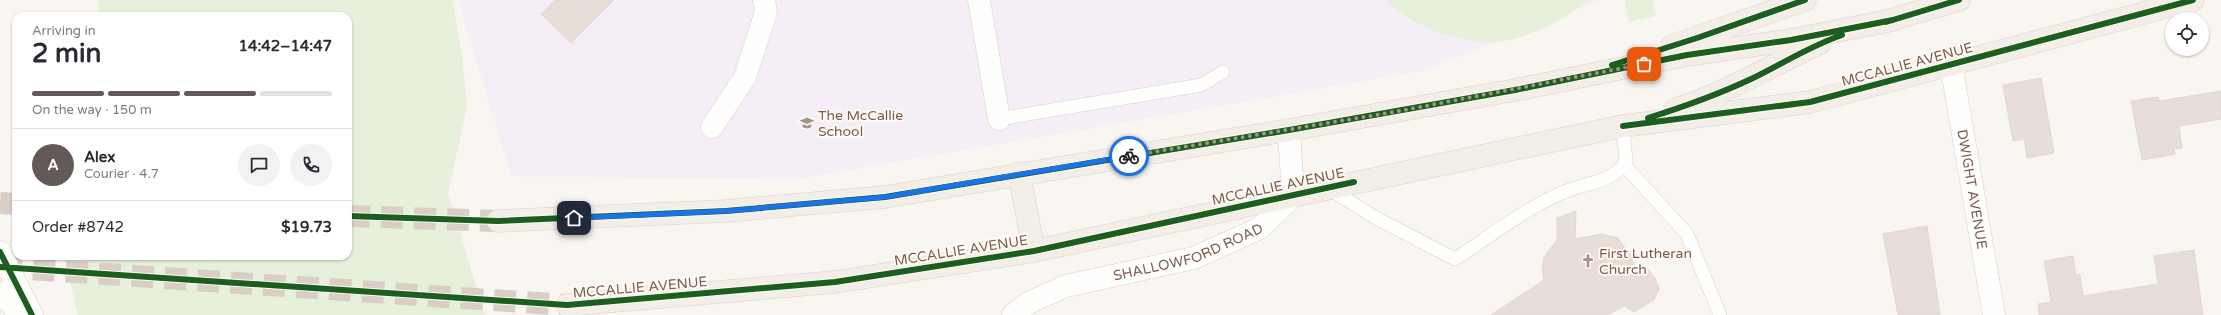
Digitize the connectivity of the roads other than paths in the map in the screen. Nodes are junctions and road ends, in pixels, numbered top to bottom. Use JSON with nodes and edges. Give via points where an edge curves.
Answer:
{"nodes":[{"id":1,"x":764,"y":0,"type":"edge"},
{"id":2,"x":979,"y":0,"type":"edge"},
{"id":3,"x":1805,"y":0,"type":"edge"},
{"id":4,"x":1959,"y":0,"type":"edge"},
{"id":5,"x":2193,"y":0,"type":"edge"},
{"id":6,"x":1892,"y":20,"type":"junction"},
{"id":7,"x":1951,"y":64,"type":"junction"},
{"id":8,"x":1223,"y":72,"type":"dead end"},
{"id":9,"x":1515,"y":90,"type":"junction"},
{"id":10,"x":999,"y":119,"type":"joint"},
{"id":11,"x":1624,"y":126,"type":"junction"},
{"id":12,"x":712,"y":127,"type":"dead end"},
{"id":13,"x":1289,"y":130,"type":"junction"},
{"id":14,"x":1624,"y":165,"type":"junction"},
{"id":15,"x":1019,"y":173,"type":"junction"},
{"id":16,"x":1328,"y":188,"type":"junction"},
{"id":17,"x":1293,"y":196,"type":"junction"},
{"id":18,"x":498,"y":221,"type":"tunnel mouth"},
{"id":19,"x":1034,"y":251,"type":"junction"},
{"id":20,"x":0,"y":252,"type":"edge"},
{"id":21,"x":0,"y":293,"type":"edge"},
{"id":22,"x":567,"y":306,"type":"tunnel mouth"},
{"id":23,"x":22,"y":315,"type":"edge"},
{"id":24,"x":32,"y":315,"type":"edge"},
{"id":25,"x":1014,"y":315,"type":"edge"},
{"id":26,"x":1720,"y":315,"type":"edge"},
{"id":27,"x":1994,"y":315,"type":"edge"}],
"edges":[{"from":1,"to":12,"type":"street","via":[[766,12],[744,77]]},
{"from":2,"to":10,"type":"street"},
{"from":3,"to":9,"type":"main road","via":[[1682,43]]},
{"from":4,"to":6,"type":"main road"},
{"from":5,"to":7,"type":"main road","name":"MCCALLIE AVENUE"},
{"from":6,"to":9,"type":"main road","via":[[1791,40],[1687,55]]},
{"from":6,"to":11,"type":"main road","via":[[1826,41],[1701,101]]},
{"from":7,"to":11,"type":"main road","name":"MCCALLIE AVENUE","via":[[1810,102]]},
{"from":7,"to":27,"type":"street","name":"DWIGHT AVENUE"},
{"from":8,"to":10,"type":"lane","via":[[1201,85]]},
{"from":9,"to":13,"type":"main road"},
{"from":11,"to":14,"type":"lane"},
{"from":11,"to":16,"type":"main road","name":"MCCALLIE AVENUE"},
{"from":13,"to":15,"type":"main road"},
{"from":13,"to":17,"type":"street"},
{"from":14,"to":16,"type":"lane","via":[[1606,180],[1564,192],[1534,208],[1455,259],[1376,218]]},
{"from":14,"to":26,"type":"lane","via":[[1686,234]]},
{"from":15,"to":18,"type":"main road","via":[[885,197],[726,211]]},
{"from":15,"to":19,"type":"main road"},
{"from":16,"to":17,"type":"main road","name":"MCCALLIE AVENUE"},
{"from":17,"to":19,"type":"main road","name":"MCCALLIE AVENUE"},
{"from":17,"to":25,"type":"street","name":"SHALLOWFORD ROAD","via":[[1260,228],[1194,258],[1066,286],[1030,302]]},
{"from":19,"to":22,"type":"main road","name":"MCCALLIE AVENUE","via":[[835,282]]},
{"from":20,"to":24,"type":"street"},
{"from":21,"to":23,"type":"street"}]}
